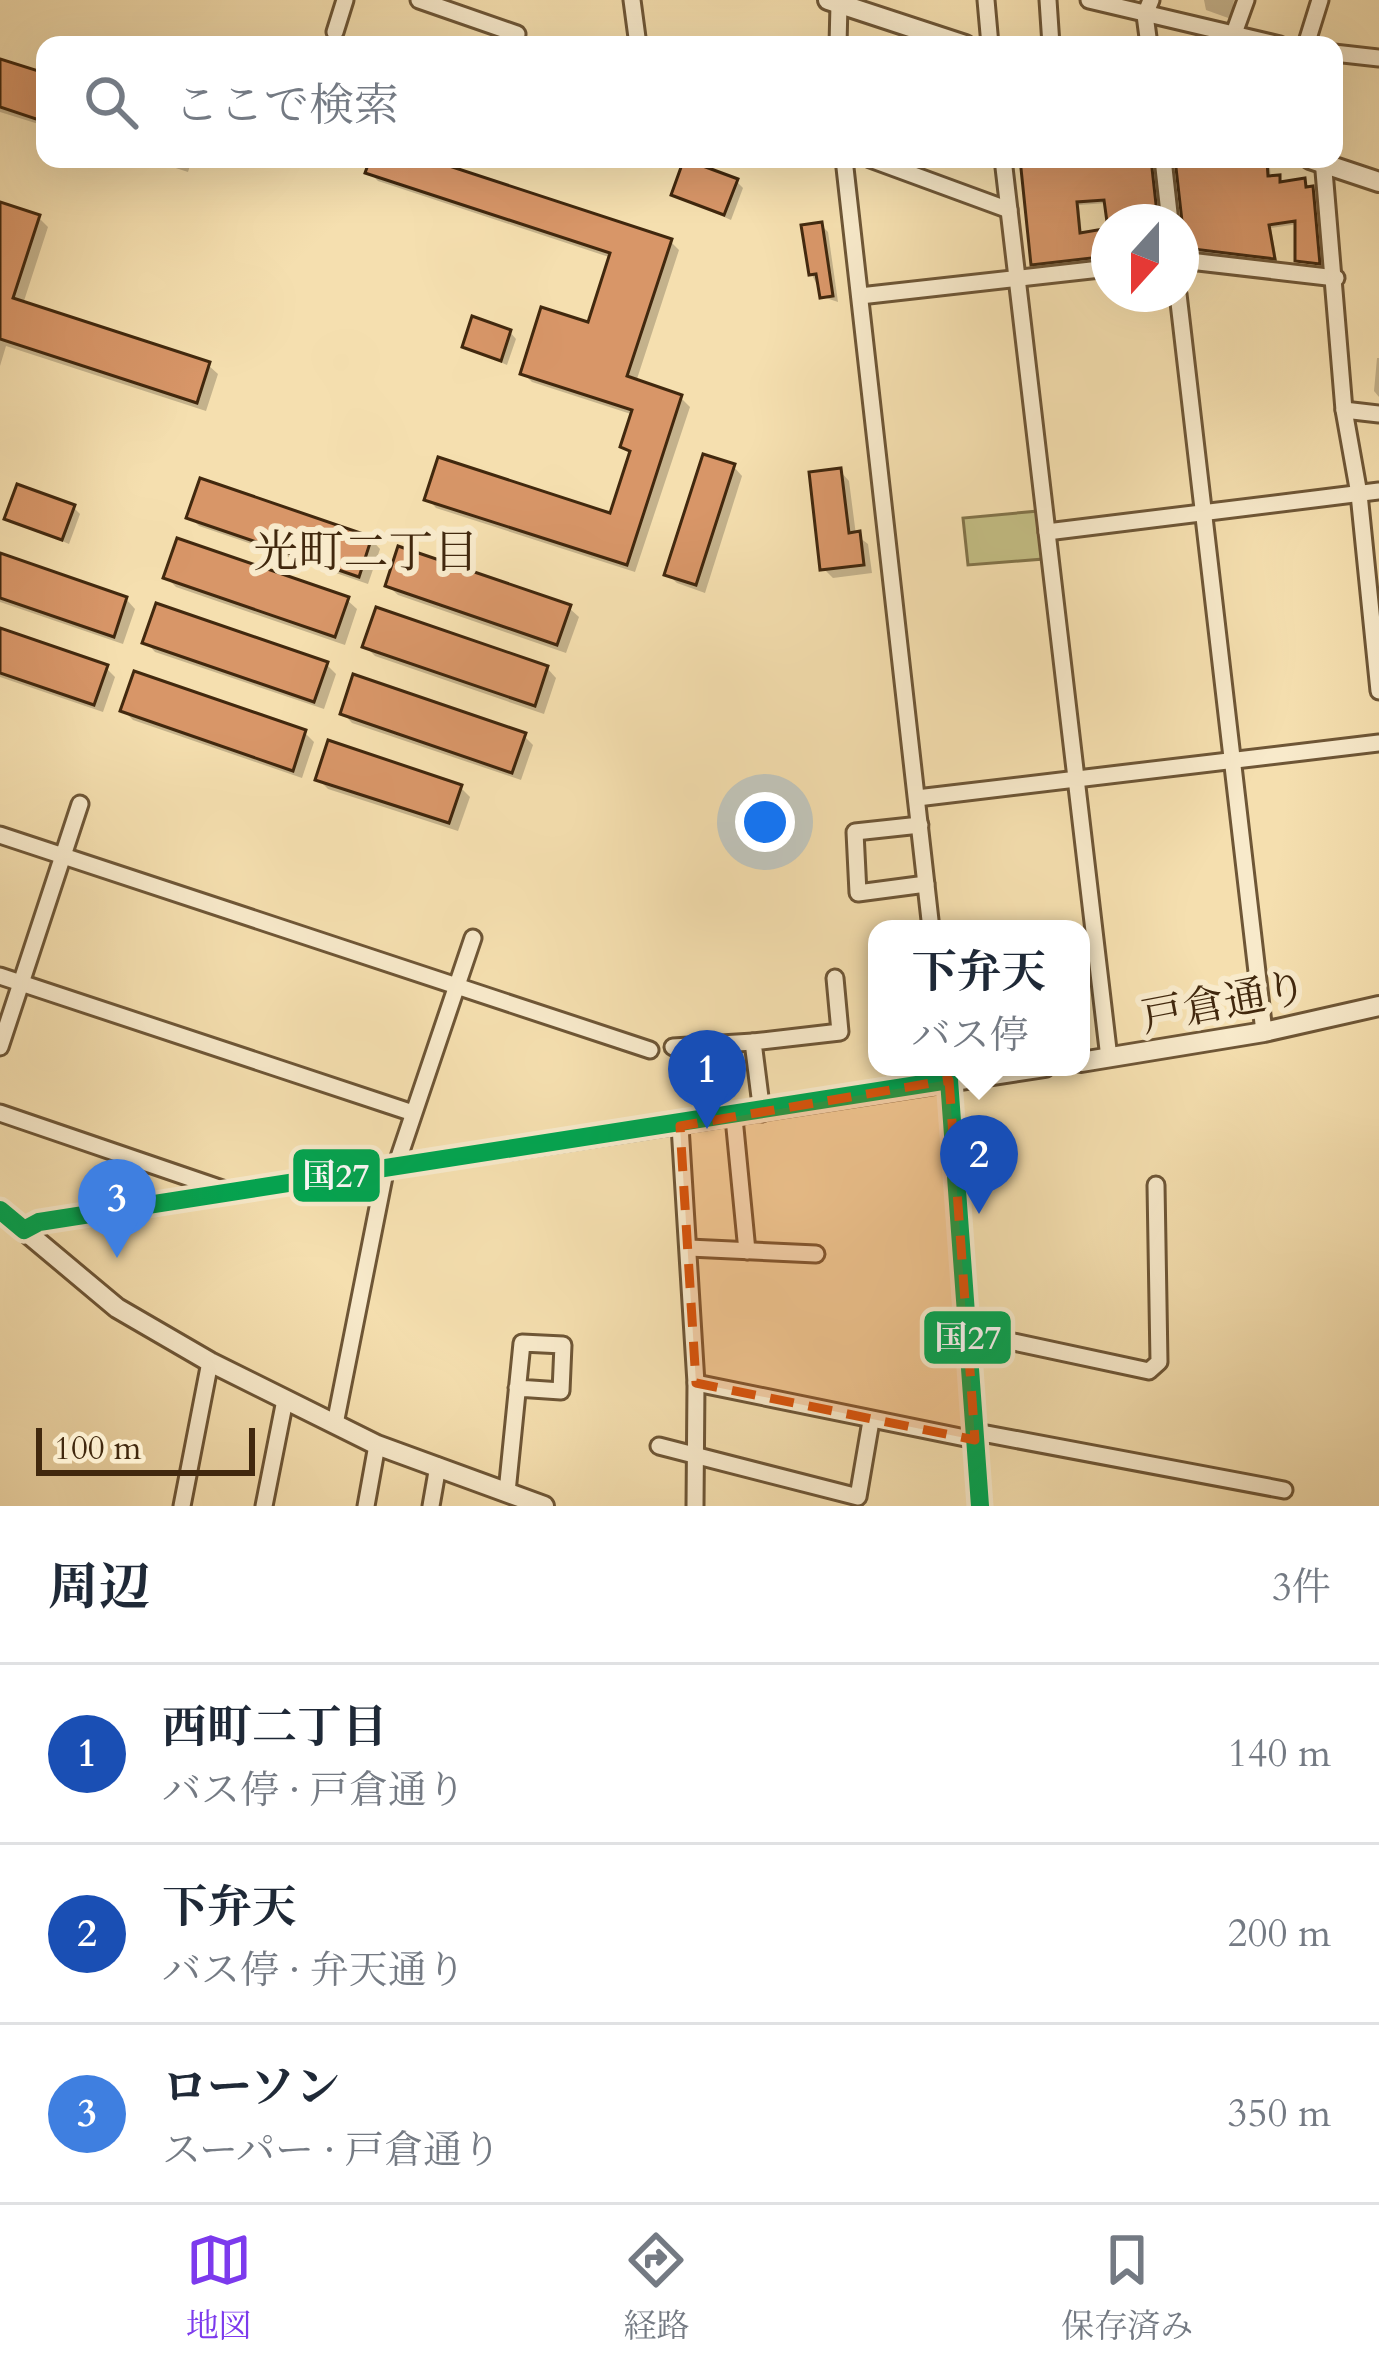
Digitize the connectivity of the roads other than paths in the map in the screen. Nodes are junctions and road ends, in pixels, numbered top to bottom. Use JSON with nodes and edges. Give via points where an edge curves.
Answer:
{"nodes":[{"id":1,"x":345,"y":0,"type":"edge"},
{"id":2,"x":419,"y":0,"type":"edge"},
{"id":3,"x":632,"y":0,"type":"edge"},
{"id":4,"x":986,"y":0,"type":"edge"},
{"id":5,"x":1048,"y":0,"type":"edge"},
{"id":6,"x":1089,"y":0,"type":"edge"},
{"id":7,"x":1246,"y":0,"type":"edge"},
{"id":8,"x":1320,"y":0,"type":"edge"},
{"id":9,"x":835,"y":1,"type":"edge"},
{"id":10,"x":1148,"y":7,"type":"edge"},
{"id":11,"x":335,"y":32,"type":"dead end"},
{"id":12,"x":517,"y":34,"type":"dead end"},
{"id":13,"x":637,"y":36,"type":"edge"},
{"id":14,"x":837,"y":36,"type":"edge"},
{"id":15,"x":938,"y":36,"type":"edge"},
{"id":16,"x":989,"y":36,"type":"edge"},
{"id":17,"x":1050,"y":36,"type":"edge"},
{"id":18,"x":1216,"y":36,"type":"edge"},
{"id":19,"x":1222,"y":36,"type":"edge"},
{"id":20,"x":1309,"y":36,"type":"edge"},
{"id":21,"x":1343,"y":54,"type":"edge"},
{"id":22,"x":1379,"y":58,"type":"edge"},
{"id":23,"x":845,"y":168,"type":"edge"},
{"id":24,"x":895,"y":168,"type":"edge"},
{"id":25,"x":1004,"y":168,"type":"edge"},
{"id":26,"x":1164,"y":168,"type":"edge"},
{"id":27,"x":1319,"y":168,"type":"edge"},
{"id":28,"x":1340,"y":168,"type":"edge"},
{"id":29,"x":1379,"y":182,"type":"edge"},
{"id":30,"x":1168,"y":204,"type":"edge"},
{"id":31,"x":1009,"y":210,"type":"junction"},
{"id":32,"x":1199,"y":262,"type":"edge"},
{"id":33,"x":1091,"y":270,"type":"edge"},
{"id":34,"x":1336,"y":278,"type":"junction"},
{"id":35,"x":1017,"y":280,"type":"junction"},
{"id":36,"x":860,"y":296,"type":"junction"},
{"id":37,"x":1180,"y":312,"type":"edge"},
{"id":38,"x":1344,"y":410,"type":"junction"},
{"id":39,"x":1379,"y":414,"type":"edge"},
{"id":40,"x":1379,"y":491,"type":"edge"},
{"id":41,"x":1359,"y":494,"type":"junction"},
{"id":42,"x":1204,"y":511,"type":"junction"},
{"id":43,"x":1047,"y":532,"type":"junction"},
{"id":44,"x":1379,"y":691,"type":"edge"},
{"id":45,"x":1379,"y":743,"type":"edge"},
{"id":46,"x":1234,"y":760,"type":"junction"},
{"id":47,"x":1076,"y":779,"type":"junction"},
{"id":48,"x":917,"y":798,"type":"junction"},
{"id":49,"x":80,"y":804,"type":"dead end"},
{"id":50,"x":920,"y":825,"type":"junction"},
{"id":51,"x":0,"y":835,"type":"edge"},
{"id":52,"x":63,"y":856,"type":"junction"},
{"id":53,"x":926,"y":884,"type":"junction"},
{"id":54,"x":931,"y":920,"type":"edge"},
{"id":55,"x":473,"y":938,"type":"dead end"},
{"id":56,"x":0,"y":976,"type":"edge"},
{"id":57,"x":835,"y":978,"type":"dead end"},
{"id":58,"x":21,"y":983,"type":"junction"},
{"id":59,"x":457,"y":986,"type":"junction"},
{"id":60,"x":1379,"y":1006,"type":"edge"},
{"id":61,"x":1264,"y":1032,"type":"junction"},
{"id":62,"x":753,"y":1042,"type":"junction"},
{"id":63,"x":0,"y":1047,"type":"edge"},
{"id":64,"x":673,"y":1047,"type":"dead end"},
{"id":65,"x":650,"y":1050,"type":"dead end"},
{"id":66,"x":1109,"y":1058,"type":"junction"},
{"id":67,"x":1090,"y":1061,"type":"edge"},
{"id":68,"x":938,"y":1076,"type":"edge"},
{"id":69,"x":948,"y":1076,"type":"edge"},
{"id":70,"x":0,"y":1113,"type":"edge"},
{"id":71,"x":413,"y":1113,"type":"junction"},
{"id":72,"x":762,"y":1113,"type":"junction"},
{"id":73,"x":734,"y":1118,"type":"junction"},
{"id":74,"x":680,"y":1126,"type":"junction"},
{"id":75,"x":391,"y":1167,"type":"junction"},
{"id":76,"x":1156,"y":1184,"type":"dead end"},
{"id":77,"x":231,"y":1192,"type":"junction"},
{"id":78,"x":0,"y":1210,"type":"edge"},
{"id":79,"x":24,"y":1230,"type":"junction"},
{"id":80,"x":689,"y":1248,"type":"junction"},
{"id":81,"x":747,"y":1251,"type":"junction"},
{"id":82,"x":816,"y":1254,"type":"dead end"},
{"id":83,"x":967,"y":1332,"type":"junction"},
{"id":84,"x":210,"y":1362,"type":"junction"},
{"id":85,"x":696,"y":1383,"type":"junction"},
{"id":86,"x":517,"y":1388,"type":"dead end"},
{"id":87,"x":285,"y":1400,"type":"junction"},
{"id":88,"x":871,"y":1421,"type":"junction"},
{"id":89,"x":334,"y":1424,"type":"junction"},
{"id":90,"x":975,"y":1440,"type":"junction"},
{"id":91,"x":377,"y":1445,"type":"junction"},
{"id":92,"x":659,"y":1446,"type":"dead end"},
{"id":93,"x":698,"y":1460,"type":"junction"},
{"id":94,"x":438,"y":1466,"type":"junction"},
{"id":95,"x":1284,"y":1490,"type":"dead end"},
{"id":96,"x":507,"y":1492,"type":"junction"},
{"id":97,"x":182,"y":1506,"type":"edge"},
{"id":98,"x":264,"y":1506,"type":"edge"},
{"id":99,"x":366,"y":1506,"type":"edge"},
{"id":100,"x":431,"y":1506,"type":"edge"},
{"id":101,"x":544,"y":1506,"type":"edge"},
{"id":102,"x":694,"y":1506,"type":"edge"},
{"id":103,"x":980,"y":1506,"type":"edge"}],
"edges":[{"from":1,"to":11,"type":"street"},
{"from":2,"to":12,"type":"street"},
{"from":3,"to":13,"type":"street"},
{"from":4,"to":16,"type":"street"},
{"from":5,"to":17,"type":"street"},
{"from":6,"to":10,"type":"street"},
{"from":7,"to":19,"type":"street"},
{"from":8,"to":20,"type":"street"},
{"from":9,"to":14,"type":"street"},
{"from":9,"to":15,"type":"street"},
{"from":10,"to":18,"type":"street"},
{"from":21,"to":22,"type":"street"},
{"from":23,"to":36,"type":"street"},
{"from":24,"to":31,"type":"street"},
{"from":25,"to":31,"type":"street"},
{"from":26,"to":30,"type":"street"},
{"from":27,"to":34,"type":"street"},
{"from":28,"to":29,"type":"street"},
{"from":31,"to":35,"type":"street"},
{"from":32,"to":34,"type":"street"},
{"from":33,"to":35,"type":"street"},
{"from":34,"to":38,"type":"street"},
{"from":35,"to":36,"type":"street"},
{"from":35,"to":43,"type":"street"},
{"from":36,"to":48,"type":"street"},
{"from":37,"to":42,"type":"street"},
{"from":38,"to":39,"type":"street"},
{"from":38,"to":41,"type":"street"},
{"from":40,"to":41,"type":"street"},
{"from":41,"to":42,"type":"street"},
{"from":41,"to":44,"type":"street"},
{"from":42,"to":43,"type":"street"},
{"from":42,"to":46,"type":"street"},
{"from":43,"to":47,"type":"street"},
{"from":45,"to":46,"type":"street"},
{"from":46,"to":47,"type":"street"},
{"from":46,"to":61,"type":"street"},
{"from":47,"to":48,"type":"street"},
{"from":47,"to":66,"type":"street"},
{"from":48,"to":50,"type":"street"},
{"from":49,"to":52,"type":"street"},
{"from":50,"to":53,"type":"street"},
{"from":50,"to":53,"type":"street","via":[[855,832],[858,892]]},
{"from":51,"to":52,"type":"street"},
{"from":52,"to":58,"type":"street"},
{"from":52,"to":59,"type":"street"},
{"from":53,"to":54,"type":"street"},
{"from":55,"to":59,"type":"street"},
{"from":56,"to":58,"type":"street"},
{"from":57,"to":62,"type":"street","via":[[840,1032]]},
{"from":58,"to":63,"type":"street"},
{"from":58,"to":71,"type":"street"},
{"from":59,"to":65,"type":"street"},
{"from":59,"to":71,"type":"street"},
{"from":60,"to":61,"type":"street","name":"戸倉通り"},
{"from":61,"to":66,"type":"street","name":"戸倉通り"},
{"from":62,"to":64,"type":"street"},
{"from":62,"to":72,"type":"street"},
{"from":66,"to":67,"type":"street","name":"戸倉通り"},
{"from":68,"to":72,"type":"street"},
{"from":69,"to":83,"type":"street"},
{"from":70,"to":77,"type":"street"},
{"from":71,"to":75,"type":"street"},
{"from":72,"to":73,"type":"street"},
{"from":73,"to":74,"type":"street"},
{"from":73,"to":81,"type":"street"},
{"from":74,"to":75,"type":"street"},
{"from":74,"to":80,"type":"street"},
{"from":75,"to":77,"type":"street"},
{"from":75,"to":89,"type":"street"},
{"from":76,"to":83,"type":"street","via":[[1159,1362],[1149,1371]]},
{"from":77,"to":79,"type":"street"},
{"from":78,"to":79,"type":"street"},
{"from":79,"to":84,"type":"street","via":[[116,1308]]},
{"from":80,"to":81,"type":"street"},
{"from":80,"to":85,"type":"street"},
{"from":81,"to":82,"type":"street"},
{"from":83,"to":90,"type":"street"},
{"from":84,"to":87,"type":"street"},
{"from":84,"to":97,"type":"street"},
{"from":85,"to":88,"type":"street"},
{"from":85,"to":93,"type":"street"},
{"from":86,"to":96,"type":"street"},
{"from":87,"to":89,"type":"street"},
{"from":87,"to":98,"type":"street"},
{"from":88,"to":90,"type":"street"},
{"from":88,"to":93,"type":"street","via":[[858,1497]]},
{"from":89,"to":91,"type":"street"},
{"from":90,"to":95,"type":"street","via":[[987,1434]]},
{"from":90,"to":103,"type":"street"},
{"from":91,"to":94,"type":"street"},
{"from":91,"to":99,"type":"street"},
{"from":92,"to":93,"type":"street"},
{"from":93,"to":102,"type":"street"},
{"from":94,"to":96,"type":"street"},
{"from":94,"to":100,"type":"street"},
{"from":96,"to":101,"type":"street"}]}
